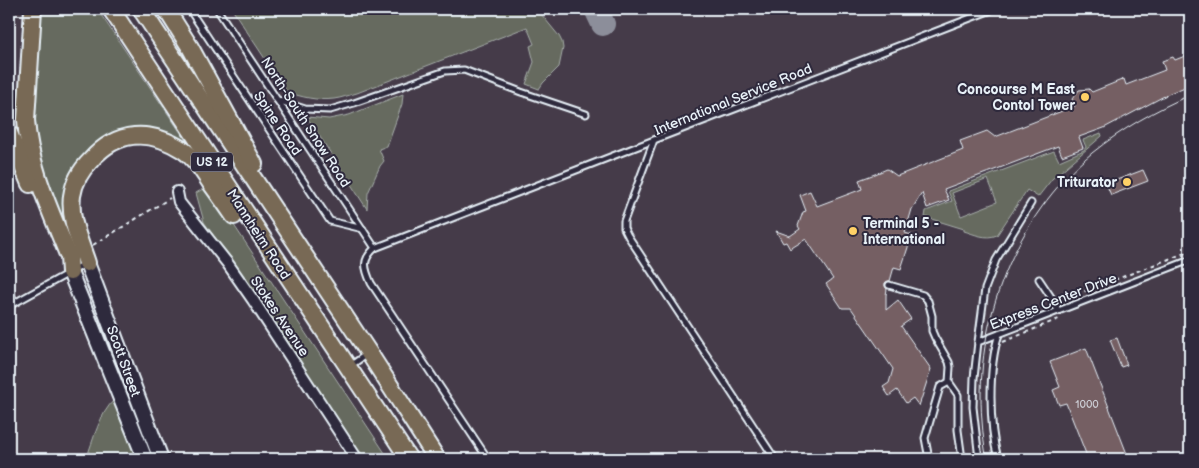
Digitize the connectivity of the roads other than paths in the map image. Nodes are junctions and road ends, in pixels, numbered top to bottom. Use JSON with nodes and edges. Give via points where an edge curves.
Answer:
{"nodes":[{"id":1,"x":33,"y":9,"type":"edge"},
{"id":2,"x":110,"y":9,"type":"edge"},
{"id":3,"x":141,"y":9,"type":"edge"},
{"id":4,"x":166,"y":9,"type":"edge"},
{"id":5,"x":189,"y":9,"type":"edge"},
{"id":6,"x":217,"y":9,"type":"edge"},
{"id":7,"x":994,"y":9,"type":"edge"},
{"id":8,"x":277,"y":100,"type":"junction"},
{"id":9,"x":586,"y":114,"type":"dead end"},
{"id":10,"x":9,"y":134,"type":"edge"},
{"id":11,"x":654,"y":140,"type":"junction"},
{"id":12,"x":13,"y":153,"type":"edge"},
{"id":13,"x":177,"y":192,"type":"road end"},
{"id":14,"x":1031,"y":203,"type":"dead end"},
{"id":15,"x":270,"y":206,"type":"junction"},
{"id":16,"x":363,"y":230,"type":"junction"},
{"id":17,"x":376,"y":248,"type":"junction"},
{"id":18,"x":85,"y":256,"type":"junction"},
{"id":19,"x":1190,"y":260,"type":"edge"},
{"id":20,"x":70,"y":272,"type":"junction"},
{"id":21,"x":1039,"y":279,"type":"dead end"},
{"id":22,"x":889,"y":284,"type":"dead end"},
{"id":23,"x":9,"y":288,"type":"edge"},
{"id":24,"x":11,"y":305,"type":"edge"},
{"id":25,"x":1058,"y":311,"type":"junction"},
{"id":26,"x":313,"y":315,"type":"junction"},
{"id":27,"x":999,"y":334,"type":"junction"},
{"id":28,"x":978,"y":342,"type":"junction"},
{"id":29,"x":369,"y":352,"type":"junction"},
{"id":30,"x":347,"y":368,"type":"junction"},
{"id":31,"x":949,"y":382,"type":"junction"},
{"id":32,"x":413,"y":422,"type":"junction"},
{"id":33,"x":145,"y":459,"type":"edge"},
{"id":34,"x":161,"y":459,"type":"edge"},
{"id":35,"x":357,"y":459,"type":"edge"},
{"id":36,"x":408,"y":459,"type":"edge"},
{"id":37,"x":437,"y":459,"type":"edge"},
{"id":38,"x":450,"y":459,"type":"edge"},
{"id":39,"x":488,"y":459,"type":"edge"},
{"id":40,"x":775,"y":459,"type":"edge"},
{"id":41,"x":929,"y":459,"type":"edge"},
{"id":42,"x":962,"y":459,"type":"edge"},
{"id":43,"x":979,"y":459,"type":"edge"},
{"id":44,"x":998,"y":459,"type":"edge"}],
"edges":[{"from":1,"to":20,"type":"main road","via":[[26,120],[28,138],[33,163],[69,258]]},
{"from":2,"to":26,"type":"main road","name":"Mannheim Road","number":"US 12"},
{"from":3,"to":15,"type":"main road","name":"Mannheim Road","number":"US 12"},
{"from":4,"to":15,"type":"main road","via":[[252,159]]},
{"from":5,"to":16,"type":"lane","name":"Spine Road","via":[[330,222]]},
{"from":6,"to":8,"type":"lane","name":"North-South Snow Road"},
{"from":7,"to":11,"type":"lane","name":"International Service Road"},
{"from":8,"to":9,"type":"lane","via":[[305,109],[330,110],[445,71],[464,70]]},
{"from":8,"to":16,"type":"lane","name":"North-South Snow Road"},
{"from":10,"to":12,"type":"main road"},
{"from":11,"to":17,"type":"lane"},
{"from":11,"to":40,"type":"lane","name":"International Service Road","via":[[624,228]]},
{"from":12,"to":20,"type":"main road"},
{"from":13,"to":35,"type":"street","name":"Stokes Avenue","via":[[179,202],[228,264]]},
{"from":14,"to":28,"type":"lane","via":[[996,260],[986,289]]},
{"from":15,"to":29,"type":"main road","name":"Mannheim Road","number":"US 12"},
{"from":16,"to":17,"type":"lane","name":"North-South Snow Road"},
{"from":17,"to":39,"type":"lane","via":[[365,262],[371,283]]},
{"from":18,"to":20,"type":"lane"},
{"from":18,"to":26,"type":"main road","via":[[71,208],[72,194],[82,170],[99,151],[119,138],[140,135],[156,138],[169,142],[194,158],[289,294]]},
{"from":18,"to":34,"type":"street","name":"Scott Street"},
{"from":19,"to":25,"type":"lane","name":"Express Center Drive"},
{"from":20,"to":24,"type":"lane"},
{"from":20,"to":33,"type":"street","name":"Scott Street"},
{"from":21,"to":25,"type":"lane"},
{"from":22,"to":31,"type":"lane","via":[[923,295],[928,301],[934,338],[949,362]]},
{"from":23,"to":24,"type":"lane"},
{"from":25,"to":27,"type":"lane","name":"Express Center Drive"},
{"from":26,"to":30,"type":"main road","name":"Mannheim Road","number":"US 12"},
{"from":27,"to":28,"type":"lane","name":"Express Center Drive"},
{"from":27,"to":44,"type":"lane","via":[[991,399]]},
{"from":28,"to":43,"type":"lane","name":"Express Center Drive","via":[[973,407]]},
{"from":29,"to":30,"type":"lane"},
{"from":29,"to":32,"type":"main road","name":"Mannheim Road","number":"US 12"},
{"from":30,"to":36,"type":"main road","name":"Mannheim Road","number":"US 12"},
{"from":31,"to":41,"type":"lane","via":[[940,387],[925,438]]},
{"from":31,"to":42,"type":"lane","via":[[958,395]]},
{"from":32,"to":37,"type":"main road","name":"Mannheim Road","number":"US 12"},
{"from":32,"to":38,"type":"main road","via":[[438,442]]}]}
